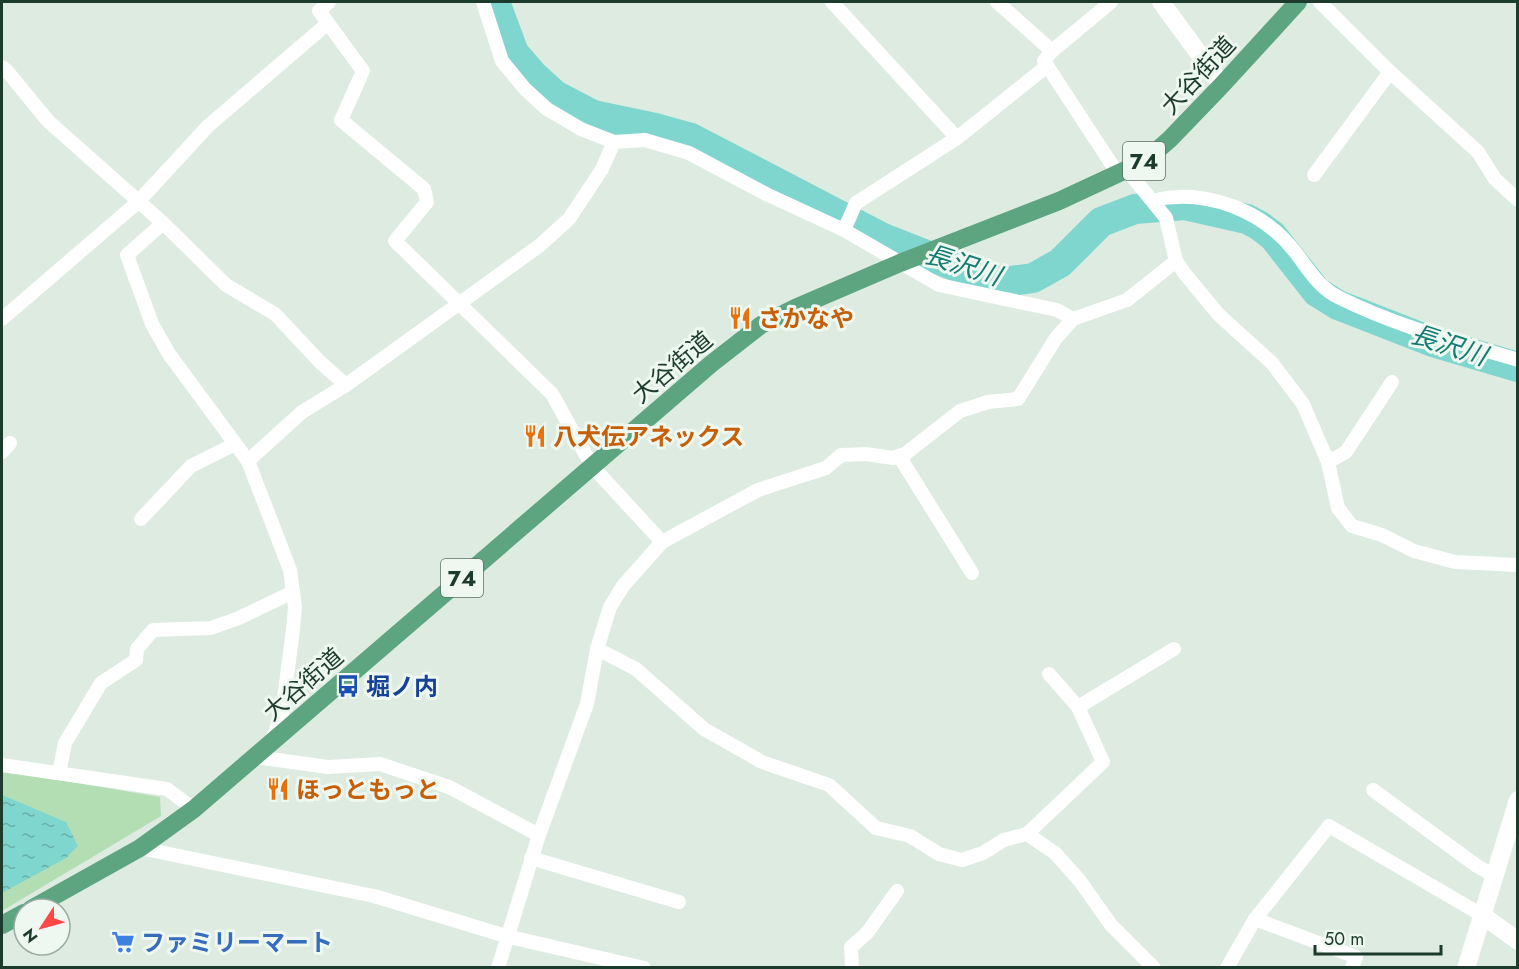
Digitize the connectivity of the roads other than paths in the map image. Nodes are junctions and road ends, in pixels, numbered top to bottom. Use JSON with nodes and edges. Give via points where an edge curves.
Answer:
{"nodes":[{"id":1,"x":329,"y":2,"type":"edge"},
{"id":2,"x":483,"y":2,"type":"edge"},
{"id":3,"x":832,"y":2,"type":"edge"},
{"id":4,"x":997,"y":2,"type":"edge"},
{"id":5,"x":1111,"y":2,"type":"edge"},
{"id":6,"x":1161,"y":2,"type":"edge"},
{"id":7,"x":1298,"y":2,"type":"edge"},
{"id":8,"x":1320,"y":2,"type":"edge"},
{"id":9,"x":327,"y":24,"type":"junction"},
{"id":10,"x":1052,"y":51,"type":"junction"},
{"id":11,"x":1047,"y":66,"type":"junction"},
{"id":12,"x":2,"y":68,"type":"edge"},
{"id":13,"x":1389,"y":72,"type":"junction"},
{"id":14,"x":1222,"y":85,"type":"junction"},
{"id":15,"x":957,"y":138,"type":"junction"},
{"id":16,"x":615,"y":142,"type":"junction"},
{"id":17,"x":1122,"y":172,"type":"junction"},
{"id":18,"x":1314,"y":175,"type":"dead end"},
{"id":19,"x":1154,"y":200,"type":"junction"},
{"id":20,"x":1518,"y":200,"type":"edge"},
{"id":21,"x":138,"y":202,"type":"junction"},
{"id":22,"x":163,"y":223,"type":"junction"},
{"id":23,"x":844,"y":230,"type":"junction"},
{"id":24,"x":1176,"y":261,"type":"junction"},
{"id":25,"x":901,"y":263,"type":"junction"},
{"id":26,"x":458,"y":304,"type":"junction"},
{"id":27,"x":2,"y":319,"type":"edge"},
{"id":28,"x":1074,"y":320,"type":"junction"},
{"id":29,"x":1518,"y":360,"type":"edge"},
{"id":30,"x":1392,"y":382,"type":"dead end"},
{"id":31,"x":346,"y":385,"type":"junction"},
{"id":32,"x":235,"y":444,"type":"junction"},
{"id":33,"x":899,"y":456,"type":"junction"},
{"id":34,"x":248,"y":461,"type":"junction"},
{"id":35,"x":1328,"y":462,"type":"junction"},
{"id":36,"x":592,"y":466,"type":"junction"},
{"id":37,"x":141,"y":519,"type":"dead end"},
{"id":38,"x":662,"y":542,"type":"junction"},
{"id":39,"x":1518,"y":565,"type":"edge"},
{"id":40,"x":972,"y":573,"type":"dead end"},
{"id":41,"x":293,"y":592,"type":"junction"},
{"id":42,"x":597,"y":649,"type":"junction"},
{"id":43,"x":1174,"y":649,"type":"dead end"},
{"id":44,"x":1049,"y":674,"type":"dead end"},
{"id":45,"x":1078,"y":707,"type":"junction"},
{"id":46,"x":270,"y":745,"type":"junction"},
{"id":47,"x":256,"y":757,"type":"junction"},
{"id":48,"x":2,"y":765,"type":"edge"},
{"id":49,"x":59,"y":773,"type":"junction"},
{"id":50,"x":1373,"y":790,"type":"dead end"},
{"id":51,"x":1518,"y":800,"type":"edge"},
{"id":52,"x":194,"y":809,"type":"junction"},
{"id":53,"x":1027,"y":834,"type":"junction"},
{"id":54,"x":539,"y":835,"type":"junction"},
{"id":55,"x":140,"y":848,"type":"junction"},
{"id":56,"x":531,"y":858,"type":"junction"},
{"id":57,"x":1494,"y":875,"type":"junction"},
{"id":58,"x":897,"y":891,"type":"dead end"},
{"id":59,"x":52,"y":897,"type":"edge"},
{"id":60,"x":679,"y":902,"type":"dead end"},
{"id":61,"x":1482,"y":915,"type":"junction"},
{"id":62,"x":1255,"y":919,"type":"junction"},
{"id":63,"x":506,"y":936,"type":"junction"},
{"id":64,"x":1518,"y":941,"type":"edge"},
{"id":65,"x":621,"y":965,"type":"edge"},
{"id":66,"x":498,"y":968,"type":"edge"},
{"id":67,"x":644,"y":968,"type":"edge"},
{"id":68,"x":852,"y":968,"type":"edge"},
{"id":69,"x":1154,"y":968,"type":"edge"},
{"id":70,"x":1227,"y":968,"type":"edge"},
{"id":71,"x":1352,"y":968,"type":"edge"},
{"id":72,"x":1466,"y":968,"type":"edge"}],
"edges":[{"from":1,"to":9,"type":"street","via":[[319,11]]},
{"from":2,"to":16,"type":"street","via":[[502,61],[525,89],[547,109],[581,129]]},
{"from":3,"to":15,"type":"street"},
{"from":4,"to":10,"type":"street"},
{"from":5,"to":10,"type":"street"},
{"from":6,"to":14,"type":"street"},
{"from":7,"to":14,"type":"main road","name":"大谷街道","number":"74"},
{"from":8,"to":13,"type":"street"},
{"from":9,"to":21,"type":"street","via":[[208,126]]},
{"from":9,"to":26,"type":"street","via":[[363,71],[341,120],[424,189],[427,202],[395,242]]},
{"from":10,"to":11,"type":"street","via":[[1044,61]]},
{"from":11,"to":15,"type":"street"},
{"from":11,"to":17,"type":"street"},
{"from":12,"to":21,"type":"street","via":[[48,121]]},
{"from":13,"to":18,"type":"street"},
{"from":13,"to":20,"type":"street","via":[[1478,152],[1495,179]]},
{"from":14,"to":17,"type":"main road","name":"大谷街道","number":"74","via":[[1170,140],[1145,161]]},
{"from":15,"to":23,"type":"street","via":[[856,203]]},
{"from":16,"to":23,"type":"street","via":[[645,140],[689,153]]},
{"from":16,"to":26,"type":"street","via":[[568,219],[539,246]]},
{"from":17,"to":19,"type":"street"},
{"from":17,"to":25,"type":"main road","name":"大谷街道","number":"74"},
{"from":19,"to":24,"type":"street","via":[[1166,218]]},
{"from":19,"to":29,"type":"street","via":[[1199,197],[1256,215],[1283,237],[1316,281],[1340,298],[1414,329]]},
{"from":21,"to":22,"type":"street"},
{"from":21,"to":27,"type":"street"},
{"from":22,"to":31,"type":"street","via":[[226,285],[275,314]]},
{"from":22,"to":32,"type":"street","via":[[127,255],[152,324],[169,354]]},
{"from":23,"to":25,"type":"street"},
{"from":24,"to":28,"type":"street","via":[[1127,300]]},
{"from":24,"to":35,"type":"street","via":[[1207,302],[1291,386],[1312,421]]},
{"from":25,"to":28,"type":"street","via":[[939,285],[1057,310]]},
{"from":25,"to":36,"type":"main road","name":"大谷街道","number":"74","via":[[761,326]]},
{"from":26,"to":31,"type":"street"},
{"from":26,"to":36,"type":"street","via":[[552,394]]},
{"from":28,"to":33,"type":"street","via":[[1056,338],[1018,399],[988,402],[960,411]]},
{"from":30,"to":35,"type":"street","via":[[1346,452]]},
{"from":31,"to":34,"type":"street","via":[[302,412]]},
{"from":32,"to":34,"type":"street"},
{"from":32,"to":37,"type":"street","via":[[190,466]]},
{"from":33,"to":38,"type":"street","via":[[841,456],[826,468],[758,490]]},
{"from":33,"to":40,"type":"street"},
{"from":34,"to":41,"type":"street","via":[[279,537]]},
{"from":35,"to":39,"type":"street","via":[[1338,508],[1352,526],[1414,551],[1455,562]]},
{"from":36,"to":38,"type":"street"},
{"from":36,"to":46,"type":"main road","name":"大谷街道","number":"74"},
{"from":38,"to":42,"type":"street","via":[[610,607]]},
{"from":41,"to":46,"type":"street","via":[[293,630],[282,714]]},
{"from":41,"to":49,"type":"street","via":[[211,628],[153,630],[137,649],[136,660],[101,683],[65,743]]},
{"from":42,"to":53,"type":"street","via":[[636,669],[704,729],[762,762],[829,785],[876,828],[910,837],[939,854],[962,860]]},
{"from":42,"to":54,"type":"street","via":[[587,704]]},
{"from":43,"to":45,"type":"street"},
{"from":44,"to":45,"type":"street"},
{"from":45,"to":53,"type":"street","via":[[1102,762]]},
{"from":46,"to":47,"type":"main road","name":"大谷街道","number":"74"},
{"from":47,"to":52,"type":"main road","name":"大谷街道","number":"74"},
{"from":47,"to":54,"type":"street","via":[[328,767],[380,765],[448,787]]},
{"from":48,"to":49,"type":"street"},
{"from":49,"to":52,"type":"street","via":[[167,789]]},
{"from":50,"to":57,"type":"street"},
{"from":51,"to":57,"type":"street"},
{"from":52,"to":55,"type":"main road","name":"大谷街道","number":"74"},
{"from":53,"to":69,"type":"street","via":[[1054,853],[1080,881],[1111,925]]},
{"from":54,"to":56,"type":"street"},
{"from":55,"to":59,"type":"main road","name":"大谷街道","number":"74"},
{"from":55,"to":63,"type":"street","via":[[374,896]]},
{"from":56,"to":60,"type":"street"},
{"from":56,"to":63,"type":"street"},
{"from":57,"to":61,"type":"street"},
{"from":58,"to":68,"type":"street","via":[[867,933],[851,947]]},
{"from":61,"to":62,"type":"street","via":[[1329,826]]},
{"from":61,"to":64,"type":"street"},
{"from":61,"to":72,"type":"street"},
{"from":62,"to":70,"type":"street"},
{"from":62,"to":71,"type":"street","via":[[1356,957]]},
{"from":63,"to":65,"type":"street"},
{"from":63,"to":66,"type":"street"},
{"from":65,"to":67,"type":"street"}]}
